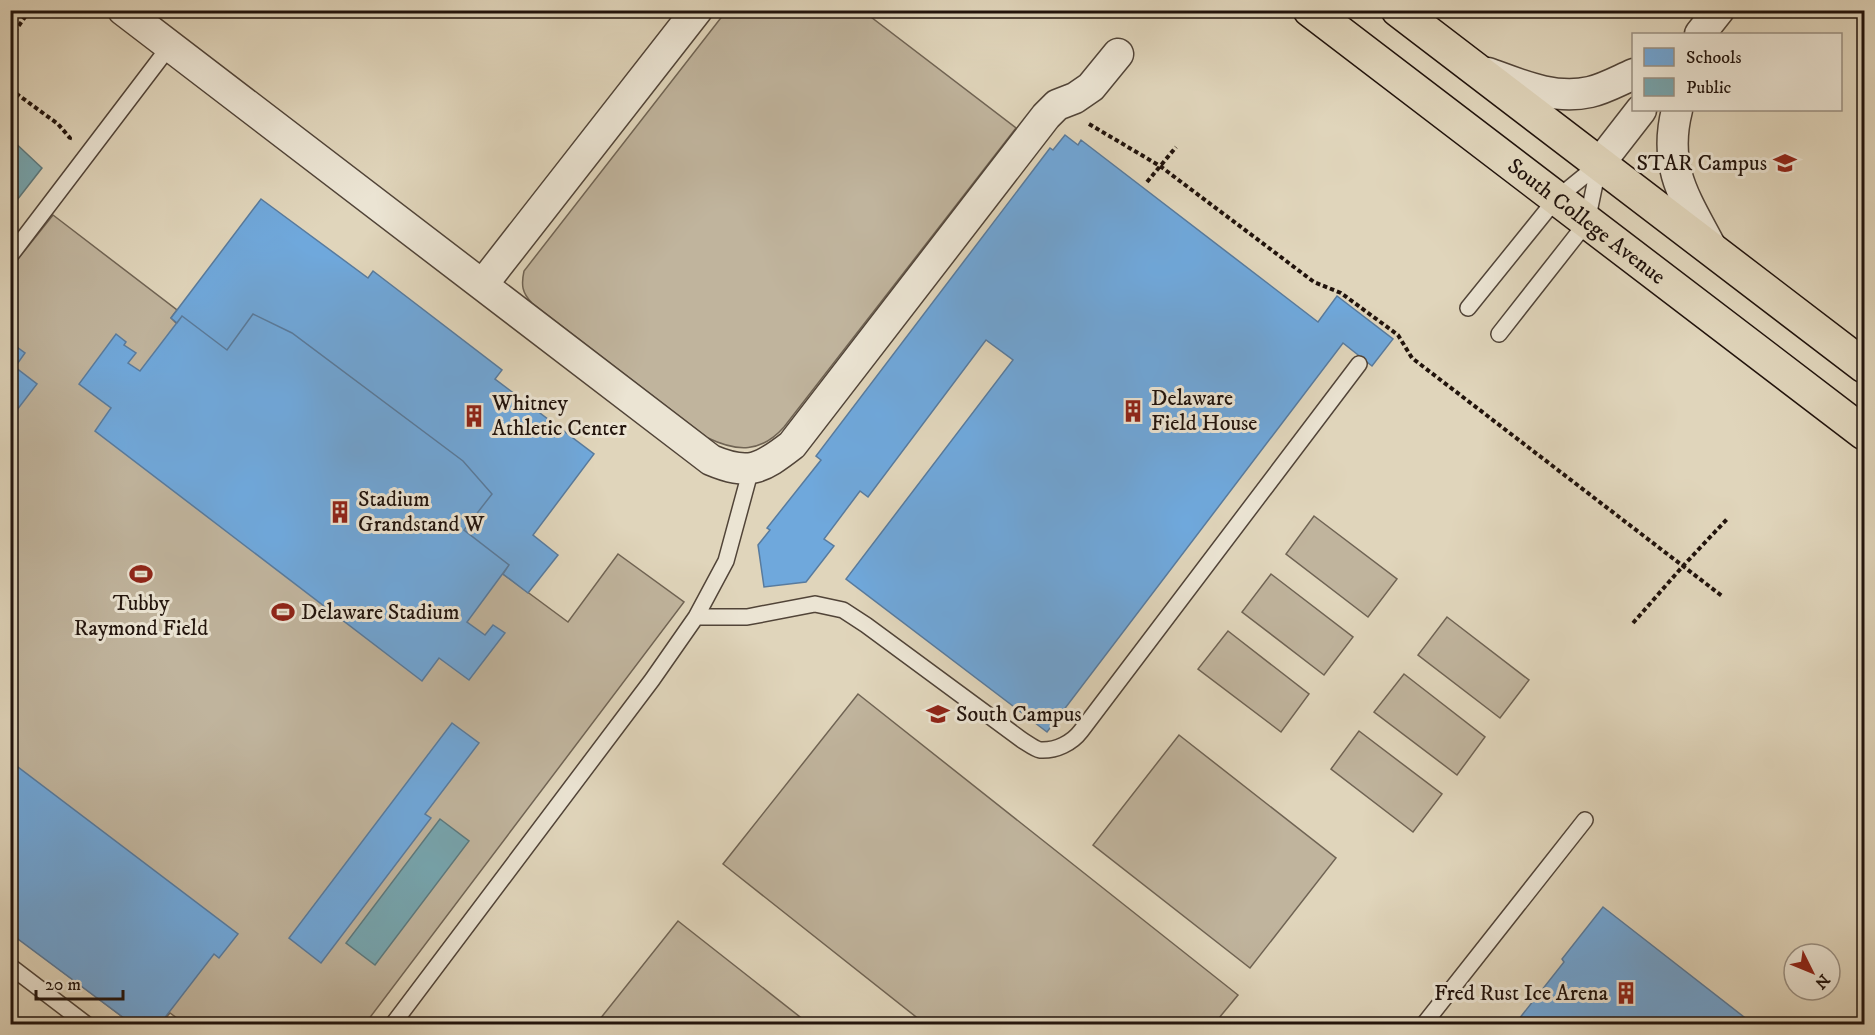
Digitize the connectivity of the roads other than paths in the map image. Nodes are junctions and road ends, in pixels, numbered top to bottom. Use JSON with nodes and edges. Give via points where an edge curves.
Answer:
{"nodes":[{"id":1,"x":123,"y":10,"type":"edge"},
{"id":2,"x":697,"y":10,"type":"edge"},
{"id":3,"x":1310,"y":10,"type":"edge"},
{"id":4,"x":1398,"y":10,"type":"edge"},
{"id":5,"x":1719,"y":10,"type":"edge"},
{"id":6,"x":1701,"y":33,"type":"edge"},
{"id":7,"x":169,"y":47,"type":"junction"},
{"id":8,"x":1118,"y":54,"type":"dead end"},
{"id":9,"x":1474,"y":69,"type":"junction"},
{"id":10,"x":1632,"y":75,"type":"edge"},
{"id":11,"x":1640,"y":111,"type":"edge"},
{"id":12,"x":1677,"y":111,"type":"edge"},
{"id":13,"x":1599,"y":164,"type":"junction"},
{"id":14,"x":1556,"y":199,"type":"junction"},
{"id":15,"x":1587,"y":222,"type":"junction"},
{"id":16,"x":1713,"y":251,"type":"junction"},
{"id":17,"x":10,"y":256,"type":"edge"},
{"id":18,"x":483,"y":284,"type":"junction"},
{"id":19,"x":1468,"y":308,"type":"dead end"},
{"id":20,"x":1499,"y":334,"type":"dead end"},
{"id":21,"x":1359,"y":364,"type":"dead end"},
{"id":22,"x":1864,"y":366,"type":"edge"},
{"id":23,"x":1864,"y":433,"type":"edge"},
{"id":24,"x":751,"y":469,"type":"junction"},
{"id":25,"x":696,"y":617,"type":"junction"},
{"id":26,"x":1585,"y":820,"type":"dead end"},
{"id":27,"x":10,"y":966,"type":"edge"},
{"id":28,"x":86,"y":1024,"type":"edge"},
{"id":29,"x":393,"y":1024,"type":"edge"},
{"id":30,"x":1424,"y":1024,"type":"edge"}],
"edges":[{"from":1,"to":7,"type":"street"},
{"from":2,"to":18,"type":"street"},
{"from":3,"to":14,"type":"main road","name":"South College Avenue"},
{"from":4,"to":9,"type":"main road"},
{"from":5,"to":6,"type":"street"},
{"from":7,"to":17,"type":"lane"},
{"from":7,"to":18,"type":"street"},
{"from":8,"to":24,"type":"street","via":[[1091,87],[1057,105],[1046,116],[792,445],[769,463]]},
{"from":9,"to":10,"type":"street","via":[[1539,91],[1563,94],[1591,92]]},
{"from":9,"to":13,"type":"main road"},
{"from":11,"to":13,"type":"street"},
{"from":12,"to":16,"type":"street","via":[[1671,149],[1675,171]]},
{"from":13,"to":14,"type":"lane"},
{"from":13,"to":15,"type":"lane"},
{"from":13,"to":16,"type":"main road"},
{"from":14,"to":15,"type":"main road","name":"South College Avenue"},
{"from":14,"to":19,"type":"lane"},
{"from":15,"to":20,"type":"lane"},
{"from":15,"to":23,"type":"main road","name":"South College Avenue"},
{"from":16,"to":22,"type":"main road"},
{"from":18,"to":24,"type":"street","via":[[711,460],[730,468]]},
{"from":21,"to":25,"type":"lane","via":[[1072,742],[1039,750],[843,610],[815,604],[747,617]]},
{"from":24,"to":25,"type":"lane","via":[[726,561]]},
{"from":25,"to":29,"type":"lane"},
{"from":26,"to":30,"type":"lane"},
{"from":27,"to":28,"type":"lane"}]}
